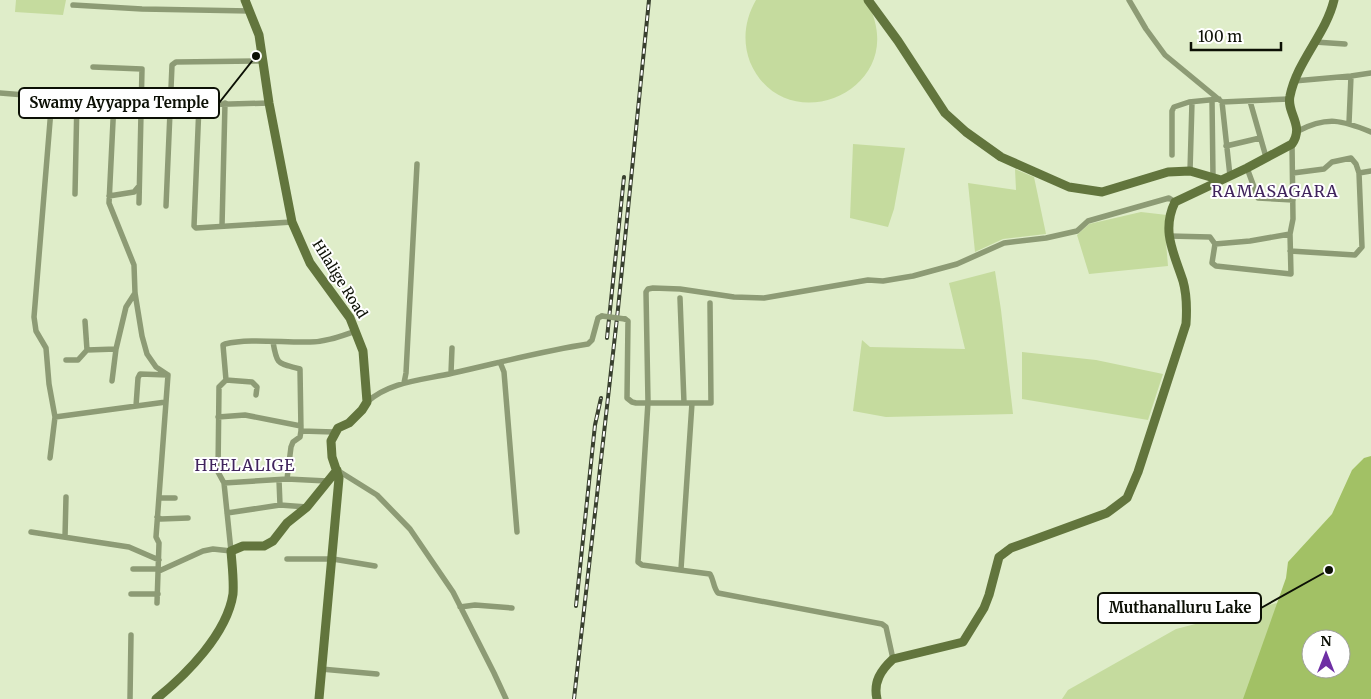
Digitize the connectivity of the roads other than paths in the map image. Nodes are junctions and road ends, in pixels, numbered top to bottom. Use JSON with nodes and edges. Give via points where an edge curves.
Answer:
{"nodes":[{"id":1,"x":245,"y":0,"type":"edge"},
{"id":2,"x":868,"y":0,"type":"edge"},
{"id":3,"x":1128,"y":0,"type":"edge"},
{"id":4,"x":1334,"y":0,"type":"edge"},
{"id":5,"x":73,"y":6,"type":"dead end"},
{"id":6,"x":250,"y":11,"type":"junction"},
{"id":7,"x":1315,"y":42,"type":"junction"},
{"id":8,"x":1345,"y":44,"type":"dead end"},
{"id":9,"x":263,"y":61,"type":"junction"},
{"id":10,"x":94,"y":67,"type":"dead end"},
{"id":11,"x":1371,"y":73,"type":"edge"},
{"id":12,"x":1351,"y":76,"type":"junction"},
{"id":13,"x":1294,"y":81,"type":"junction"},
{"id":14,"x":0,"y":92,"type":"edge"},
{"id":15,"x":52,"y":97,"type":"junction"},
{"id":16,"x":77,"y":98,"type":"junction"},
{"id":17,"x":1289,"y":99,"type":"junction"},
{"id":18,"x":1212,"y":100,"type":"junction"},
{"id":19,"x":114,"y":101,"type":"junction"},
{"id":20,"x":1220,"y":101,"type":"junction"},
{"id":21,"x":1250,"y":101,"type":"junction"},
{"id":22,"x":1192,"y":102,"type":"junction"},
{"id":23,"x":225,"y":103,"type":"junction"},
{"id":24,"x":269,"y":103,"type":"junction"},
{"id":25,"x":142,"y":104,"type":"junction"},
{"id":26,"x":199,"y":105,"type":"junction"},
{"id":27,"x":170,"y":106,"type":"junction"},
{"id":28,"x":1349,"y":123,"type":"junction"},
{"id":29,"x":1298,"y":131,"type":"junction"},
{"id":30,"x":1371,"y":132,"type":"edge"},
{"id":31,"x":1260,"y":138,"type":"junction"},
{"id":32,"x":1292,"y":144,"type":"junction"},
{"id":33,"x":1226,"y":146,"type":"junction"},
{"id":34,"x":1172,"y":155,"type":"dead end"},
{"id":35,"x":1266,"y":157,"type":"junction"},
{"id":36,"x":417,"y":164,"type":"dead end"},
{"id":37,"x":1247,"y":168,"type":"junction"},
{"id":38,"x":1371,"y":171,"type":"edge"},
{"id":39,"x":1190,"y":172,"type":"junction"},
{"id":40,"x":1293,"y":173,"type":"junction"},
{"id":41,"x":1359,"y":174,"type":"junction"},
{"id":42,"x":1222,"y":178,"type":"junction"},
{"id":43,"x":140,"y":185,"type":"junction"},
{"id":44,"x":75,"y":194,"type":"dead end"},
{"id":45,"x":110,"y":196,"type":"junction"},
{"id":46,"x":1293,"y":200,"type":"junction"},
{"id":47,"x":1175,"y":202,"type":"junction"},
{"id":48,"x":139,"y":203,"type":"dead end"},
{"id":49,"x":166,"y":206,"type":"dead end"},
{"id":50,"x":292,"y":222,"type":"junction"},
{"id":51,"x":222,"y":226,"type":"junction"},
{"id":52,"x":1290,"y":234,"type":"junction"},
{"id":53,"x":1169,"y":236,"type":"junction"},
{"id":54,"x":1215,"y":244,"type":"junction"},
{"id":55,"x":1290,"y":251,"type":"junction"},
{"id":56,"x":135,"y":293,"type":"junction"},
{"id":57,"x":680,"y":298,"type":"dead end"},
{"id":58,"x":710,"y":303,"type":"dead end"},
{"id":59,"x":85,"y":321,"type":"dead end"},
{"id":60,"x":356,"y":331,"type":"junction"},
{"id":61,"x":272,"y":342,"type":"junction"},
{"id":62,"x":452,"y":348,"type":"dead end"},
{"id":63,"x":116,"y":349,"type":"junction"},
{"id":64,"x":87,"y":350,"type":"junction"},
{"id":65,"x":66,"y":360,"type":"dead end"},
{"id":66,"x":500,"y":362,"type":"junction"},
{"id":67,"x":451,"y":374,"type":"junction"},
{"id":68,"x":168,"y":375,"type":"junction"},
{"id":69,"x":226,"y":380,"type":"junction"},
{"id":70,"x":112,"y":381,"type":"dead end"},
{"id":71,"x":404,"y":383,"type":"junction"},
{"id":72,"x":256,"y":395,"type":"dead end"},
{"id":73,"x":166,"y":402,"type":"junction"},
{"id":74,"x":367,"y":402,"type":"junction"},
{"id":75,"x":648,"y":402,"type":"junction"},
{"id":76,"x":684,"y":403,"type":"junction"},
{"id":77,"x":692,"y":403,"type":"junction"},
{"id":78,"x":136,"y":406,"type":"junction"},
{"id":79,"x":55,"y":417,"type":"junction"},
{"id":80,"x":218,"y":417,"type":"junction"},
{"id":81,"x":301,"y":429,"type":"junction"},
{"id":82,"x":334,"y":432,"type":"junction"},
{"id":83,"x":50,"y":458,"type":"dead end"},
{"id":84,"x":337,"y":470,"type":"junction"},
{"id":85,"x":287,"y":479,"type":"junction"},
{"id":86,"x":279,"y":480,"type":"junction"},
{"id":87,"x":327,"y":481,"type":"junction"},
{"id":88,"x":224,"y":483,"type":"junction"},
{"id":89,"x":66,"y":497,"type":"dead end"},
{"id":90,"x":159,"y":498,"type":"junction"},
{"id":91,"x":175,"y":498,"type":"dead end"},
{"id":92,"x":280,"y":505,"type":"junction"},
{"id":93,"x":307,"y":507,"type":"junction"},
{"id":94,"x":227,"y":513,"type":"junction"},
{"id":95,"x":157,"y":517,"type":"junction"},
{"id":96,"x":188,"y":518,"type":"dead end"},
{"id":97,"x":31,"y":532,"type":"dead end"},
{"id":98,"x":517,"y":532,"type":"dead end"},
{"id":99,"x":65,"y":537,"type":"junction"},
{"id":100,"x":231,"y":551,"type":"junction"},
{"id":101,"x":287,"y":559,"type":"dead end"},
{"id":102,"x":332,"y":559,"type":"junction"},
{"id":103,"x":159,"y":560,"type":"junction"},
{"id":104,"x":375,"y":566,"type":"dead end"},
{"id":105,"x":134,"y":569,"type":"dead end"},
{"id":106,"x":681,"y":569,"type":"junction"},
{"id":107,"x":159,"y":570,"type":"junction"},
{"id":108,"x":131,"y":594,"type":"dead end"},
{"id":109,"x":158,"y":594,"type":"junction"},
{"id":110,"x":157,"y":603,"type":"dead end"},
{"id":111,"x":460,"y":607,"type":"junction"},
{"id":112,"x":512,"y":608,"type":"dead end"},
{"id":113,"x":131,"y":636,"type":"dead end"},
{"id":114,"x":893,"y":659,"type":"junction"},
{"id":115,"x":321,"y":669,"type":"junction"},
{"id":116,"x":377,"y":674,"type":"dead end"},
{"id":117,"x":130,"y":699,"type":"edge"},
{"id":118,"x":156,"y":699,"type":"edge"},
{"id":119,"x":319,"y":699,"type":"edge"},
{"id":120,"x":506,"y":699,"type":"edge"},
{"id":121,"x":878,"y":699,"type":"edge"}],
"edges":[{"from":1,"to":6,"type":"street","name":"Hilalige Road"},
{"from":2,"to":39,"type":"street","via":[[945,113],[1001,157],[1069,187],[1102,192],[1168,172]]},
{"from":3,"to":20,"type":"street","via":[[1165,55]]},
{"from":4,"to":7,"type":"street"},
{"from":5,"to":6,"type":"street"},
{"from":6,"to":9,"type":"street","name":"Hilalige Road","via":[[259,35]]},
{"from":7,"to":8,"type":"street"},
{"from":7,"to":13,"type":"street"},
{"from":9,"to":24,"type":"street","name":"Hilalige Road"},
{"from":9,"to":27,"type":"street","via":[[176,62],[171,68]]},
{"from":10,"to":25,"type":"street","via":[[141,68]]},
{"from":11,"to":12,"type":"street"},
{"from":12,"to":13,"type":"street"},
{"from":12,"to":28,"type":"street"},
{"from":13,"to":17,"type":"street"},
{"from":14,"to":15,"type":"street"},
{"from":15,"to":16,"type":"street"},
{"from":15,"to":79,"type":"street","via":[[34,317],[36,331],[46,348]]},
{"from":16,"to":19,"type":"street"},
{"from":16,"to":44,"type":"street"},
{"from":17,"to":21,"type":"street"},
{"from":17,"to":29,"type":"street"},
{"from":18,"to":20,"type":"street"},
{"from":18,"to":22,"type":"street"},
{"from":18,"to":42,"type":"street"},
{"from":19,"to":25,"type":"street"},
{"from":19,"to":45,"type":"street"},
{"from":20,"to":21,"type":"street"},
{"from":20,"to":33,"type":"street"},
{"from":21,"to":31,"type":"street"},
{"from":22,"to":34,"type":"street","via":[[1178,105],[1172,111]]},
{"from":22,"to":39,"type":"street"},
{"from":23,"to":24,"type":"street"},
{"from":23,"to":26,"type":"street"},
{"from":23,"to":51,"type":"street"},
{"from":24,"to":50,"type":"street","name":"Hilalige Road"},
{"from":25,"to":27,"type":"street"},
{"from":25,"to":43,"type":"street"},
{"from":26,"to":27,"type":"street"},
{"from":26,"to":51,"type":"street","via":[[194,224],[196,228]]},
{"from":27,"to":49,"type":"street"},
{"from":28,"to":29,"type":"street","via":[[1316,123]]},
{"from":28,"to":30,"type":"street"},
{"from":29,"to":32,"type":"street"},
{"from":31,"to":33,"type":"street"},
{"from":31,"to":35,"type":"street"},
{"from":32,"to":35,"type":"street"},
{"from":32,"to":40,"type":"street"},
{"from":33,"to":42,"type":"street","via":[[1230,161]]},
{"from":35,"to":37,"type":"street"},
{"from":36,"to":71,"type":"street"},
{"from":37,"to":42,"type":"street"},
{"from":37,"to":46,"type":"street","via":[[1258,198]]},
{"from":38,"to":41,"type":"street"},
{"from":39,"to":42,"type":"street"},
{"from":40,"to":41,"type":"street","via":[[1324,169],[1332,162],[1350,158]]},
{"from":40,"to":46,"type":"street"},
{"from":41,"to":55,"type":"street","via":[[1362,247],[1359,252],[1355,255]]},
{"from":42,"to":47,"type":"street"},
{"from":43,"to":45,"type":"street","via":[[134,192]]},
{"from":43,"to":48,"type":"street"},
{"from":45,"to":56,"type":"street","via":[[109,203],[134,265]]},
{"from":46,"to":52,"type":"street"},
{"from":47,"to":53,"type":"street","via":[[1170,212]]},
{"from":47,"to":75,"type":"street","via":[[1169,198],[1088,221],[1077,231],[1069,233],[1004,243],[957,264],[913,276],[862,281],[764,298],[650,288],[646,292]]},
{"from":50,"to":51,"type":"street"},
{"from":50,"to":60,"type":"street","name":"Hilalige Road","via":[[310,263]]},
{"from":52,"to":54,"type":"street"},
{"from":52,"to":55,"type":"street"},
{"from":53,"to":54,"type":"street","via":[[1210,237]]},
{"from":53,"to":114,"type":"street","via":[[1187,301],[1186,324],[1127,498],[1107,514],[1011,548],[999,557],[984,608],[963,642]]},
{"from":54,"to":55,"type":"street","via":[[1212,263],[1216,266],[1291,274]]},
{"from":56,"to":63,"type":"street","via":[[126,307]]},
{"from":56,"to":68,"type":"street","via":[[147,354],[156,367]]},
{"from":57,"to":76,"type":"street"},
{"from":58,"to":77,"type":"street","via":[[711,403]]},
{"from":59,"to":64,"type":"street"},
{"from":60,"to":61,"type":"street","via":[[313,342]]},
{"from":60,"to":74,"type":"street","name":"Hilalige Road","via":[[363,351]]},
{"from":61,"to":69,"type":"street","via":[[225,344]]},
{"from":61,"to":81,"type":"street","via":[[278,362],[300,369]]},
{"from":62,"to":67,"type":"street"},
{"from":63,"to":64,"type":"street"},
{"from":63,"to":70,"type":"street"},
{"from":64,"to":65,"type":"street","via":[[78,360]]},
{"from":66,"to":67,"type":"street"},
{"from":66,"to":75,"type":"street","bridge":true,"via":[[588,344],[598,318],[625,319],[628,321],[627,398],[632,402]]},
{"from":66,"to":98,"type":"street","via":[[504,372]]},
{"from":67,"to":71,"type":"street"},
{"from":68,"to":73,"type":"street"},
{"from":68,"to":78,"type":"street","via":[[140,374]]},
{"from":69,"to":72,"type":"street","via":[[252,382],[257,387]]},
{"from":69,"to":80,"type":"street","via":[[219,387]]},
{"from":71,"to":74,"type":"street","via":[[376,393]]},
{"from":73,"to":78,"type":"street"},
{"from":73,"to":90,"type":"street"},
{"from":74,"to":82,"type":"street","via":[[349,422]]},
{"from":75,"to":76,"type":"street"},
{"from":75,"to":106,"type":"street","via":[[638,562]]},
{"from":76,"to":77,"type":"street"},
{"from":77,"to":106,"type":"street"},
{"from":78,"to":79,"type":"street"},
{"from":79,"to":83,"type":"street"},
{"from":80,"to":81,"type":"street","via":[[245,415]]},
{"from":80,"to":88,"type":"street","via":[[218,472]]},
{"from":81,"to":82,"type":"street"},
{"from":81,"to":85,"type":"street","via":[[300,438],[291,447]]},
{"from":82,"to":84,"type":"street","via":[[332,458]]},
{"from":84,"to":87,"type":"street"},
{"from":84,"to":102,"type":"street"},
{"from":84,"to":111,"type":"street","via":[[377,495],[410,529]]},
{"from":85,"to":86,"type":"street"},
{"from":85,"to":87,"type":"street"},
{"from":86,"to":88,"type":"street"},
{"from":86,"to":92,"type":"street"},
{"from":87,"to":93,"type":"street"},
{"from":88,"to":94,"type":"street"},
{"from":89,"to":99,"type":"street"},
{"from":90,"to":91,"type":"street"},
{"from":90,"to":95,"type":"street"},
{"from":92,"to":93,"type":"street"},
{"from":92,"to":94,"type":"street"},
{"from":93,"to":100,"type":"street","via":[[287,523],[273,542]]},
{"from":94,"to":100,"type":"street"},
{"from":95,"to":96,"type":"street"},
{"from":95,"to":103,"type":"street"},
{"from":97,"to":99,"type":"street"},
{"from":99,"to":103,"type":"street","via":[[129,547]]},
{"from":100,"to":107,"type":"street","via":[[203,551]]},
{"from":100,"to":118,"type":"street","via":[[232,594],[225,618],[198,660]]},
{"from":101,"to":102,"type":"street"},
{"from":102,"to":104,"type":"street"},
{"from":102,"to":115,"type":"street"},
{"from":103,"to":107,"type":"street"},
{"from":105,"to":107,"type":"street"},
{"from":106,"to":114,"type":"street","via":[[710,574],[718,593],[885,624]]},
{"from":107,"to":109,"type":"street"},
{"from":108,"to":109,"type":"street"},
{"from":109,"to":110,"type":"street"},
{"from":111,"to":112,"type":"street"},
{"from":111,"to":120,"type":"street"},
{"from":113,"to":117,"type":"street"},
{"from":114,"to":121,"type":"street","via":[[876,684]]},
{"from":115,"to":116,"type":"street"},
{"from":115,"to":119,"type":"street"}]}
